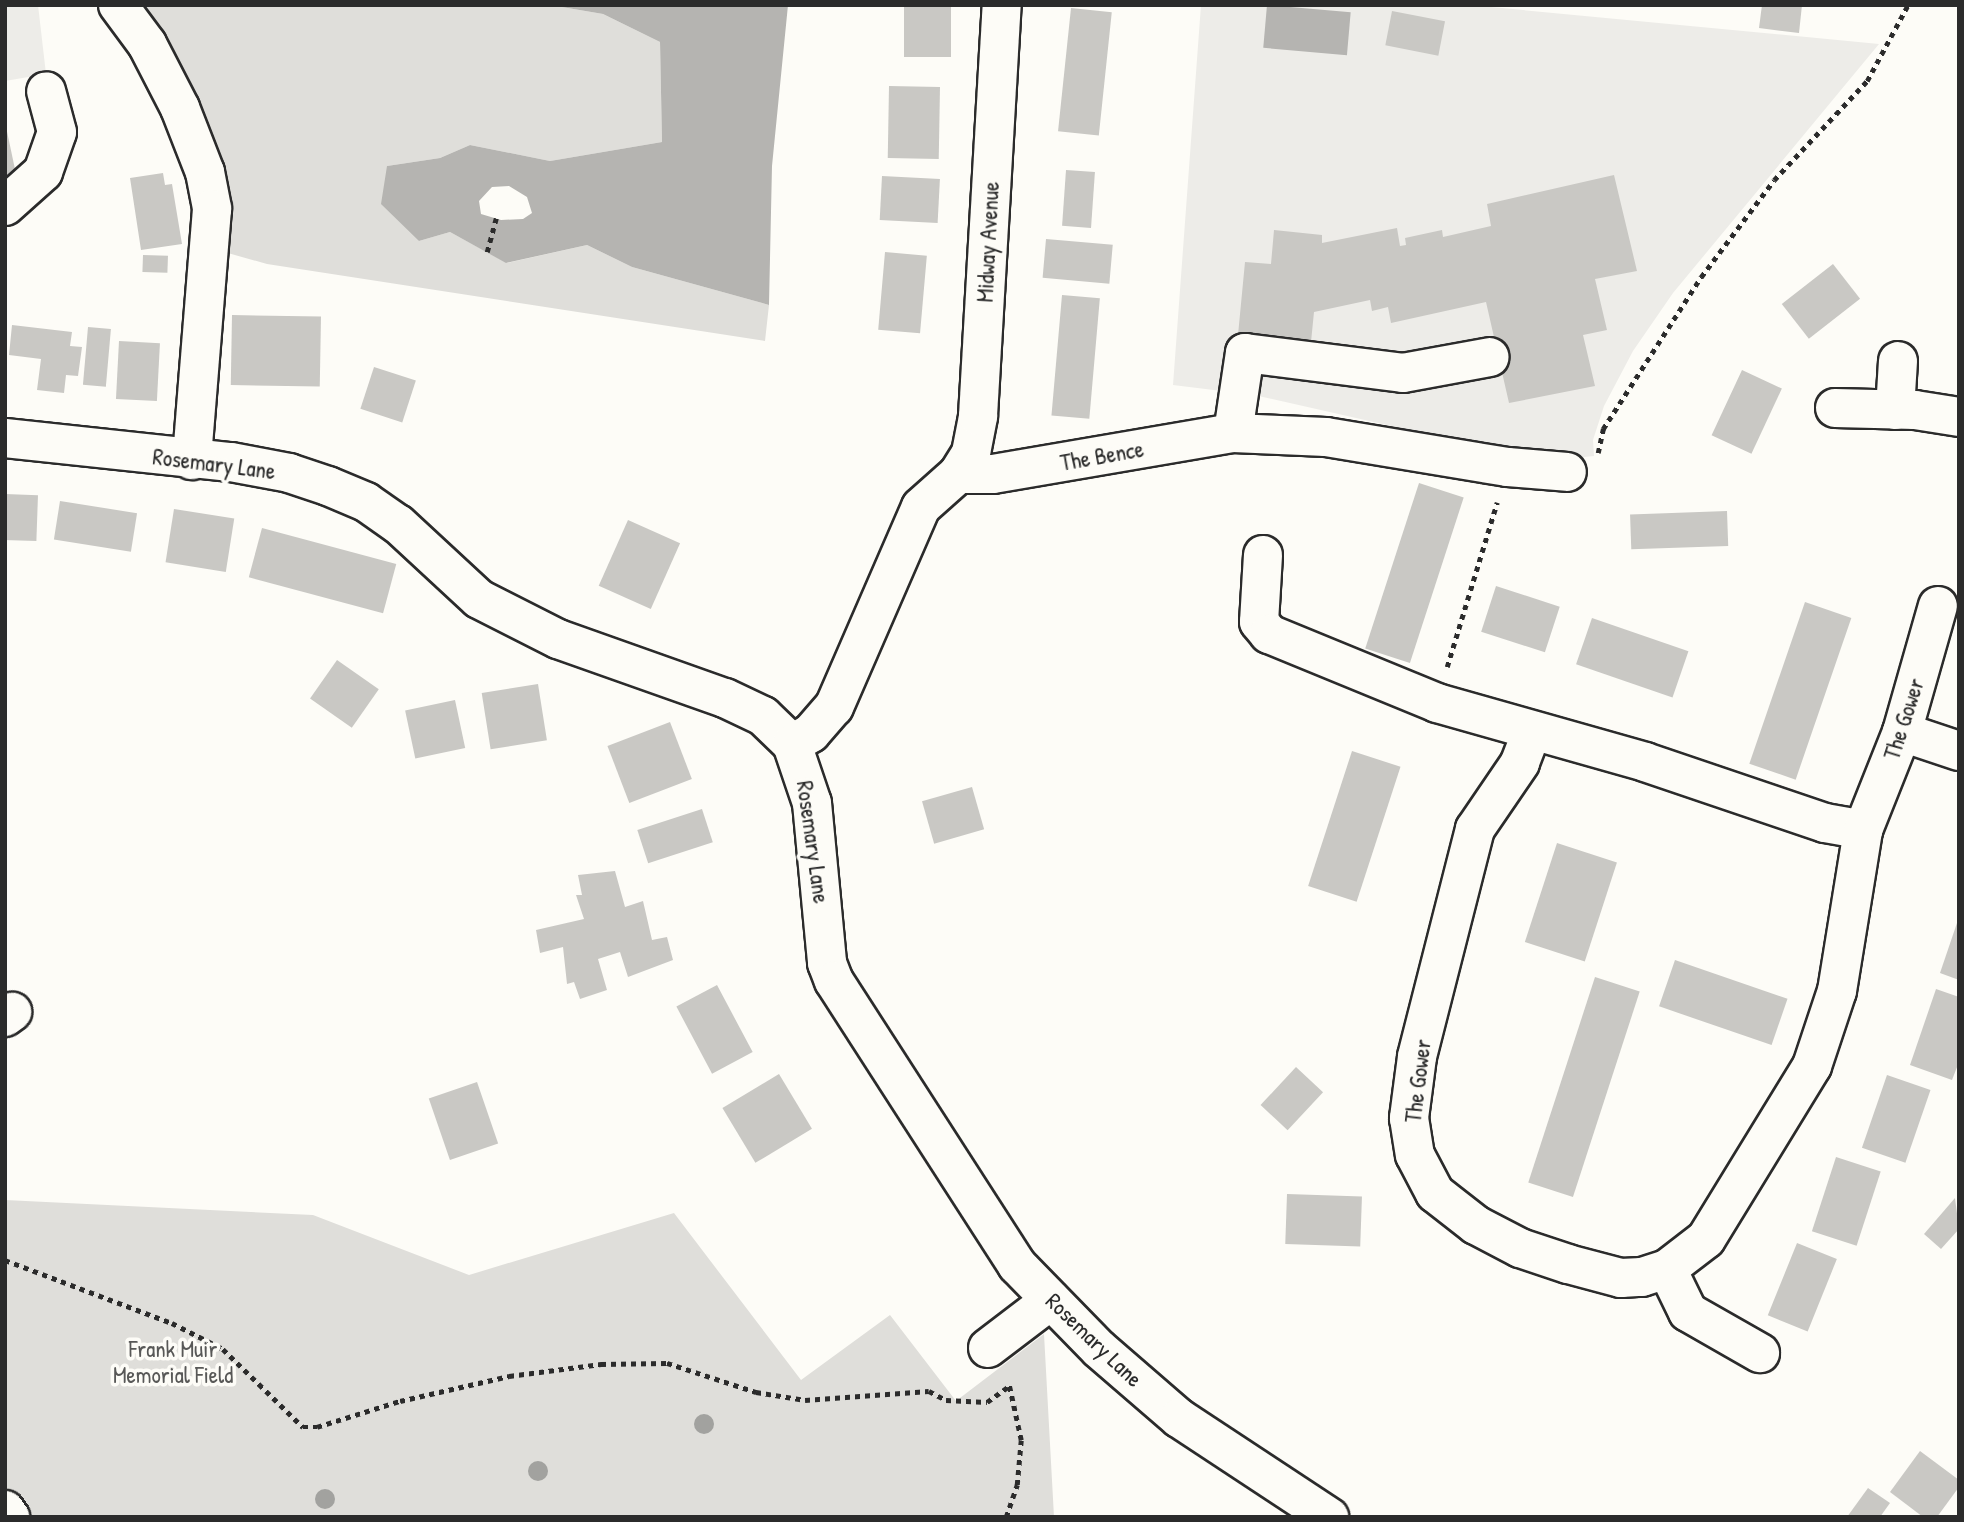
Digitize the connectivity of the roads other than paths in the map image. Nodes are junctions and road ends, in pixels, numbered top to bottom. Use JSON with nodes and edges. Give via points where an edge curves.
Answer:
{"nodes":[{"id":1,"x":118,"y":5,"type":"edge"},
{"id":2,"x":1002,"y":5,"type":"edge"},
{"id":3,"x":46,"y":91,"type":"dead end"},
{"id":4,"x":5,"y":206,"type":"edge"},
{"id":5,"x":1490,"y":357,"type":"dead end"},
{"id":6,"x":1898,"y":361,"type":"dead end"},
{"id":7,"x":1835,"y":408,"type":"dead end"},
{"id":8,"x":1895,"y":410,"type":"junction"},
{"id":9,"x":1959,"y":417,"type":"edge"},
{"id":10,"x":1233,"y":433,"type":"junction"},
{"id":11,"x":5,"y":438,"type":"edge"},
{"id":12,"x":192,"y":460,"type":"junction"},
{"id":13,"x":1567,"y":472,"type":"road end"},
{"id":14,"x":958,"y":474,"type":"junction"},
{"id":15,"x":1263,"y":555,"type":"dead end"},
{"id":16,"x":1938,"y":606,"type":"dead end"},
{"id":17,"x":1532,"y":731,"type":"junction"},
{"id":18,"x":1902,"y":732,"type":"junction"},
{"id":19,"x":792,"y":744,"type":"junction"},
{"id":20,"x":1959,"y":751,"type":"edge"},
{"id":21,"x":1863,"y":830,"type":"junction"},
{"id":22,"x":1667,"y":1269,"type":"junction"},
{"id":23,"x":1051,"y":1300,"type":"junction"},
{"id":24,"x":988,"y":1348,"type":"dead end"},
{"id":25,"x":1760,"y":1353,"type":"dead end"},
{"id":26,"x":5,"y":1510,"type":"edge"},
{"id":27,"x":1319,"y":1514,"type":"edge"},
{"id":28,"x":10,"y":1517,"type":"edge"}],
"edges":[{"from":1,"to":12,"type":"street","via":[[147,44],[180,108],[205,172],[212,209]]},
{"from":2,"to":14,"type":"street","name":"Midway Avenue","via":[[978,416],[971,453]]},
{"from":3,"to":4,"type":"street","via":[[57,132],[43,172]]},
{"from":5,"to":10,"type":"street","via":[[1403,373],[1245,353]]},
{"from":6,"to":8,"type":"street"},
{"from":7,"to":8,"type":"street"},
{"from":8,"to":9,"type":"street"},
{"from":10,"to":13,"type":"street","name":"The Bence","via":[[1326,437],[1508,467]]},
{"from":10,"to":14,"type":"street","name":"The Bence","via":[[993,474]]},
{"from":11,"to":12,"type":"street","name":"Rosemary Lane"},
{"from":12,"to":19,"type":"street","name":"Rosemary Lane","via":[[289,472],[366,502],[479,599],[558,639],[725,698],[763,716]]},
{"from":14,"to":19,"type":"street","via":[[921,507],[834,707],[811,733]]},
{"from":15,"to":17,"type":"street","via":[[1259,622],[1269,634],[1437,704]]},
{"from":16,"to":18,"type":"street","name":"The Gower"},
{"from":17,"to":21,"type":"street","via":[[1645,761],[1825,822]]},
{"from":17,"to":22,"type":"street","name":"The Gower","via":[[1520,763],[1475,828],[1417,1057],[1409,1118],[1415,1155],[1435,1193],[1476,1225],[1520,1248],[1621,1278]]},
{"from":18,"to":20,"type":"street"},
{"from":18,"to":21,"type":"street","name":"The Gower"},
{"from":19,"to":23,"type":"street","name":"Rosemary Lane","via":[[812,803],[827,963],[834,981],[968,1193],[1017,1265]]},
{"from":21,"to":22,"type":"street","name":"The Gower","via":[[1837,991],[1812,1066],[1706,1239]]},
{"from":22,"to":25,"type":"street","via":[[1688,1311]]},
{"from":23,"to":24,"type":"street"},
{"from":23,"to":27,"type":"street","name":"Rosemary Lane","via":[[1179,1418]]},
{"from":26,"to":28,"type":"street"}]}
